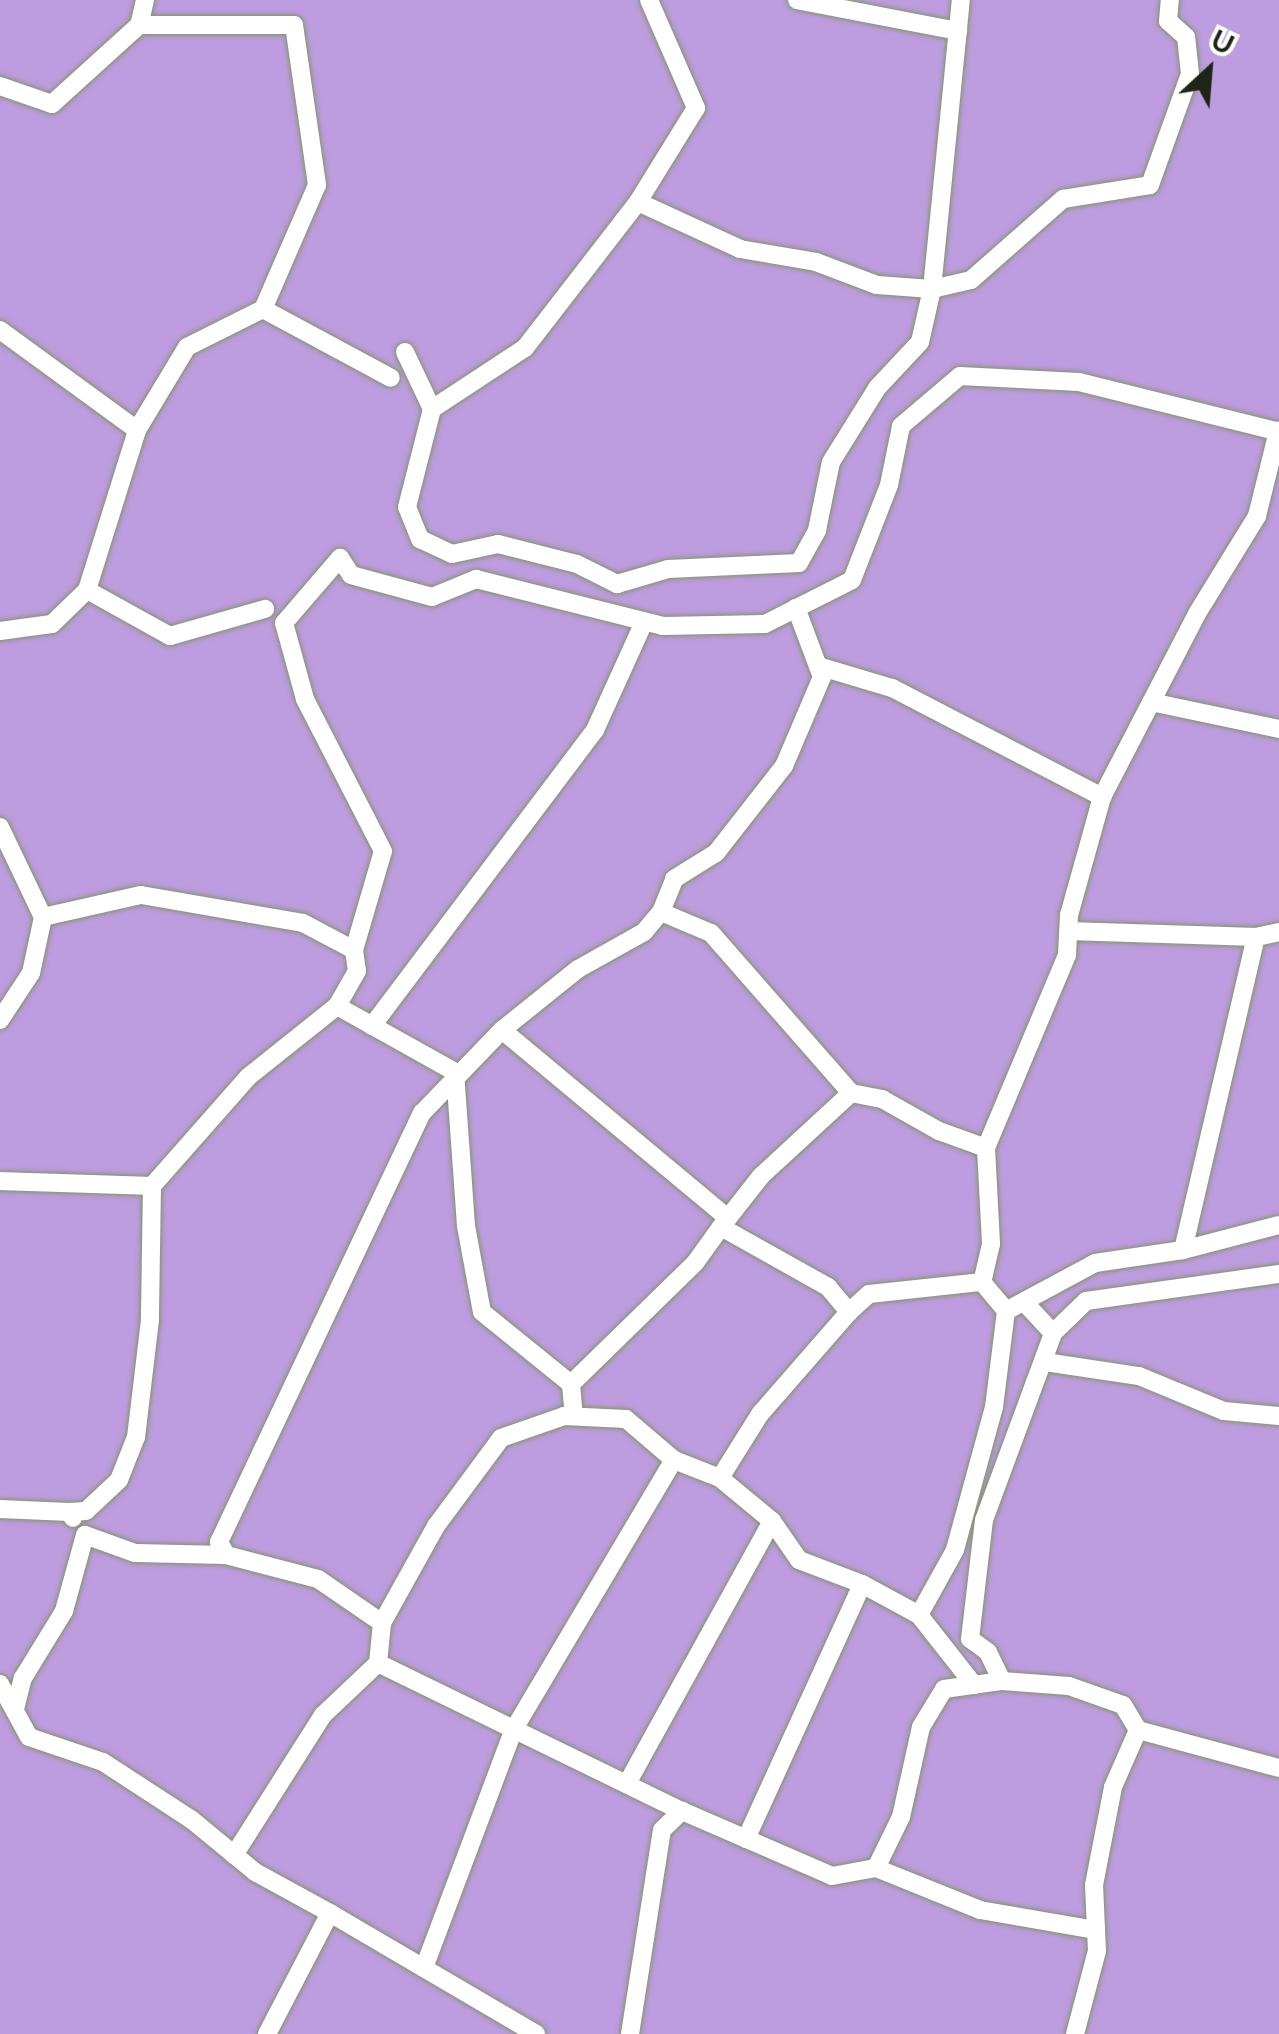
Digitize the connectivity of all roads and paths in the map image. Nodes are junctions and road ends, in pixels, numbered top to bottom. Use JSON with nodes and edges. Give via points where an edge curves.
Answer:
{"nodes":[{"id":1,"x":144,"y":0,"type":"edge"},
{"id":2,"x":649,"y":0,"type":"edge"},
{"id":3,"x":797,"y":0,"type":"edge"},
{"id":4,"x":961,"y":0,"type":"edge"},
{"id":5,"x":1170,"y":0,"type":"edge"},
{"id":6,"x":139,"y":24,"type":"junction"},
{"id":7,"x":958,"y":31,"type":"junction"},
{"id":8,"x":0,"y":86,"type":"edge"},
{"id":9,"x":638,"y":202,"type":"junction"},
{"id":10,"x":932,"y":289,"type":"junction"},
{"id":11,"x":263,"y":308,"type":"junction"},
{"id":12,"x":0,"y":330,"type":"edge"},
{"id":13,"x":406,"y":352,"type":"dead end"},
{"id":14,"x":390,"y":378,"type":"dead end"},
{"id":15,"x":432,"y":409,"type":"junction"},
{"id":16,"x":137,"y":430,"type":"junction"},
{"id":17,"x":1279,"y":432,"type":"edge"},
{"id":18,"x":87,"y":590,"type":"junction"},
{"id":19,"x":796,"y":608,"type":"junction"},
{"id":20,"x":265,"y":609,"type":"dead end"},
{"id":21,"x":644,"y":622,"type":"junction"},
{"id":22,"x":0,"y":631,"type":"edge"},
{"id":23,"x":818,"y":666,"type":"junction"},
{"id":24,"x":1151,"y":702,"type":"junction"},
{"id":25,"x":1279,"y":728,"type":"edge"},
{"id":26,"x":1102,"y":797,"type":"junction"},
{"id":27,"x":0,"y":827,"type":"edge"},
{"id":28,"x":661,"y":912,"type":"junction"},
{"id":29,"x":43,"y":917,"type":"junction"},
{"id":30,"x":1068,"y":931,"type":"junction"},
{"id":31,"x":1279,"y":932,"type":"edge"},
{"id":32,"x":1256,"y":936,"type":"junction"},
{"id":33,"x":354,"y":950,"type":"junction"},
{"id":34,"x":337,"y":1006,"type":"junction"},
{"id":35,"x":0,"y":1020,"type":"edge"},
{"id":36,"x":372,"y":1026,"type":"junction"},
{"id":37,"x":502,"y":1030,"type":"junction"},
{"id":38,"x":455,"y":1072,"type":"junction"},
{"id":39,"x":851,"y":1093,"type":"junction"},
{"id":40,"x":986,"y":1148,"type":"junction"},
{"id":41,"x":0,"y":1182,"type":"edge"},
{"id":42,"x":152,"y":1186,"type":"junction"},
{"id":43,"x":725,"y":1223,"type":"junction"},
{"id":44,"x":1279,"y":1225,"type":"edge"},
{"id":45,"x":1183,"y":1250,"type":"junction"},
{"id":46,"x":1279,"y":1274,"type":"edge"},
{"id":47,"x":982,"y":1282,"type":"junction"},
{"id":48,"x":1026,"y":1303,"type":"junction"},
{"id":49,"x":1006,"y":1311,"type":"junction"},
{"id":50,"x":849,"y":1312,"type":"junction"},
{"id":51,"x":1053,"y":1333,"type":"junction"},
{"id":52,"x":1045,"y":1362,"type":"junction"},
{"id":53,"x":572,"y":1384,"type":"junction"},
{"id":54,"x":574,"y":1416,"type":"junction"},
{"id":55,"x":1279,"y":1416,"type":"edge"},
{"id":56,"x":674,"y":1460,"type":"junction"},
{"id":57,"x":720,"y":1478,"type":"junction"},
{"id":58,"x":0,"y":1509,"type":"edge"},
{"id":59,"x":69,"y":1512,"type":"junction"},
{"id":60,"x":772,"y":1520,"type":"junction"},
{"id":61,"x":86,"y":1535,"type":"junction"},
{"id":62,"x":226,"y":1555,"type":"junction"},
{"id":63,"x":862,"y":1584,"type":"junction"},
{"id":64,"x":919,"y":1615,"type":"junction"},
{"id":65,"x":382,"y":1623,"type":"junction"},
{"id":66,"x":378,"y":1663,"type":"junction"},
{"id":67,"x":1002,"y":1681,"type":"junction"},
{"id":68,"x":0,"y":1684,"type":"edge"},
{"id":69,"x":974,"y":1685,"type":"junction"},
{"id":70,"x":15,"y":1709,"type":"junction"},
{"id":71,"x":514,"y":1729,"type":"junction"},
{"id":72,"x":1138,"y":1730,"type":"junction"},
{"id":73,"x":1279,"y":1768,"type":"edge"},
{"id":74,"x":627,"y":1784,"type":"junction"},
{"id":75,"x":682,"y":1811,"type":"junction"},
{"id":76,"x":746,"y":1840,"type":"junction"},
{"id":77,"x":234,"y":1854,"type":"junction"},
{"id":78,"x":876,"y":1868,"type":"junction"},
{"id":79,"x":330,"y":1913,"type":"junction"},
{"id":80,"x":1096,"y":1930,"type":"junction"},
{"id":81,"x":424,"y":1968,"type":"junction"},
{"id":82,"x":266,"y":2034,"type":"edge"},
{"id":83,"x":536,"y":2034,"type":"edge"},
{"id":84,"x":630,"y":2034,"type":"edge"},
{"id":85,"x":1075,"y":2034,"type":"edge"}],
"edges":[{"from":1,"to":6,"type":"lane"},
{"from":2,"to":9,"type":"lane","via":[[696,108]]},
{"from":3,"to":7,"type":"lane"},
{"from":4,"to":7,"type":"lane"},
{"from":5,"to":10,"type":"lane","via":[[1168,21],[1186,37],[1190,74],[1150,185],[1063,199],[971,280]]},
{"from":6,"to":8,"type":"lane","via":[[52,104]]},
{"from":6,"to":11,"type":"lane","via":[[294,25],[317,185]]},
{"from":7,"to":10,"type":"lane"},
{"from":9,"to":10,"type":"lane","via":[[740,249],[816,262],[877,286]]},
{"from":9,"to":15,"type":"lane","via":[[525,348]]},
{"from":10,"to":15,"type":"lane","via":[[920,342],[877,388],[832,462],[817,530],[799,563],[668,569],[617,584],[577,564],[498,544],[452,554],[420,539],[407,507]]},
{"from":11,"to":14,"type":"lane"},
{"from":11,"to":16,"type":"lane","via":[[187,347]]},
{"from":12,"to":16,"type":"lane"},
{"from":13,"to":15,"type":"lane"},
{"from":16,"to":18,"type":"lane"},
{"from":17,"to":19,"type":"lane","via":[[1079,382],[960,376],[900,426],[889,485],[852,580]]},
{"from":17,"to":24,"type":"lane","via":[[1258,516]]},
{"from":18,"to":20,"type":"lane","via":[[170,636]]},
{"from":18,"to":22,"type":"lane","via":[[52,624]]},
{"from":19,"to":21,"type":"lane","via":[[765,624]]},
{"from":19,"to":23,"type":"lane"},
{"from":21,"to":33,"type":"lane","via":[[476,579],[432,597],[351,575],[340,558],[284,623],[305,699],[383,852]]},
{"from":21,"to":36,"type":"lane","via":[[595,730]]},
{"from":23,"to":26,"type":"lane","via":[[892,688]]},
{"from":23,"to":28,"type":"lane","via":[[822,677],[784,766],[716,853],[674,880]]},
{"from":24,"to":25,"type":"lane"},
{"from":24,"to":26,"type":"lane"},
{"from":26,"to":30,"type":"lane"},
{"from":27,"to":29,"type":"lane"},
{"from":28,"to":37,"type":"lane","via":[[644,932],[578,969]]},
{"from":28,"to":39,"type":"lane","via":[[711,933]]},
{"from":29,"to":33,"type":"lane","via":[[142,894],[302,924]]},
{"from":29,"to":35,"type":"lane","via":[[32,973]]},
{"from":30,"to":32,"type":"lane"},
{"from":30,"to":40,"type":"lane","via":[[1067,956]]},
{"from":31,"to":32,"type":"lane"},
{"from":32,"to":45,"type":"lane"},
{"from":33,"to":34,"type":"lane","via":[[357,971]]},
{"from":34,"to":36,"type":"lane"},
{"from":34,"to":42,"type":"lane","via":[[248,1077]]},
{"from":36,"to":38,"type":"lane"},
{"from":37,"to":38,"type":"lane"},
{"from":37,"to":43,"type":"lane"},
{"from":38,"to":53,"type":"lane","via":[[466,1226],[482,1312]]},
{"from":38,"to":62,"type":"lane","via":[[422,1114],[219,1542]]},
{"from":39,"to":40,"type":"lane","via":[[882,1099]]},
{"from":39,"to":43,"type":"lane","via":[[761,1176]]},
{"from":40,"to":47,"type":"lane","via":[[991,1244]]},
{"from":41,"to":42,"type":"lane"},
{"from":42,"to":59,"type":"lane","via":[[150,1320],[136,1437],[118,1480],[86,1511]]},
{"from":43,"to":50,"type":"lane","via":[[828,1287]]},
{"from":43,"to":53,"type":"lane","via":[[695,1263]]},
{"from":44,"to":45,"type":"lane"},
{"from":45,"to":48,"type":"lane","via":[[1095,1263]]},
{"from":46,"to":51,"type":"lane","via":[[1086,1301]]},
{"from":47,"to":49,"type":"lane"},
{"from":47,"to":50,"type":"lane","via":[[869,1294]]},
{"from":48,"to":49,"type":"lane"},
{"from":48,"to":51,"type":"lane"},
{"from":49,"to":64,"type":"lane","via":[[994,1407],[955,1550]]},
{"from":50,"to":57,"type":"lane","via":[[760,1414]]},
{"from":51,"to":52,"type":"lane"},
{"from":52,"to":55,"type":"lane","via":[[1139,1376],[1224,1411]]},
{"from":52,"to":67,"type":"lane","via":[[984,1520],[970,1640],[988,1652]]},
{"from":53,"to":54,"type":"lane"},
{"from":54,"to":56,"type":"lane","via":[[626,1418]]},
{"from":54,"to":65,"type":"lane","via":[[502,1438],[436,1526]]},
{"from":56,"to":57,"type":"lane"},
{"from":56,"to":71,"type":"lane"},
{"from":57,"to":60,"type":"lane"},
{"from":58,"to":59,"type":"lane"},
{"from":59,"to":61,"type":"lane"},
{"from":60,"to":63,"type":"lane","via":[[798,1560]]},
{"from":60,"to":74,"type":"lane"},
{"from":61,"to":62,"type":"lane","via":[[135,1552]]},
{"from":61,"to":70,"type":"lane","via":[[64,1611],[23,1678]]},
{"from":62,"to":65,"type":"lane","via":[[318,1579]]},
{"from":63,"to":64,"type":"lane"},
{"from":63,"to":76,"type":"lane"},
{"from":64,"to":69,"type":"lane"},
{"from":65,"to":66,"type":"lane"},
{"from":66,"to":71,"type":"lane"},
{"from":66,"to":77,"type":"lane","via":[[323,1714]]},
{"from":67,"to":69,"type":"lane"},
{"from":67,"to":72,"type":"lane","via":[[1068,1686],[1123,1704]]},
{"from":68,"to":70,"type":"lane"},
{"from":69,"to":78,"type":"lane","via":[[944,1690],[921,1727],[901,1817]]},
{"from":70,"to":77,"type":"lane","via":[[29,1737],[102,1762]]},
{"from":71,"to":74,"type":"lane"},
{"from":71,"to":81,"type":"lane"},
{"from":72,"to":73,"type":"lane"},
{"from":72,"to":80,"type":"lane","via":[[1113,1787],[1094,1885]]},
{"from":74,"to":75,"type":"lane"},
{"from":75,"to":76,"type":"lane"},
{"from":75,"to":84,"type":"lane","via":[[662,1830]]},
{"from":76,"to":78,"type":"lane","via":[[832,1876]]},
{"from":77,"to":79,"type":"lane"},
{"from":78,"to":80,"type":"lane","via":[[980,1910]]},
{"from":79,"to":81,"type":"lane"},
{"from":79,"to":82,"type":"lane"},
{"from":80,"to":85,"type":"lane"},
{"from":81,"to":83,"type":"lane"}]}
